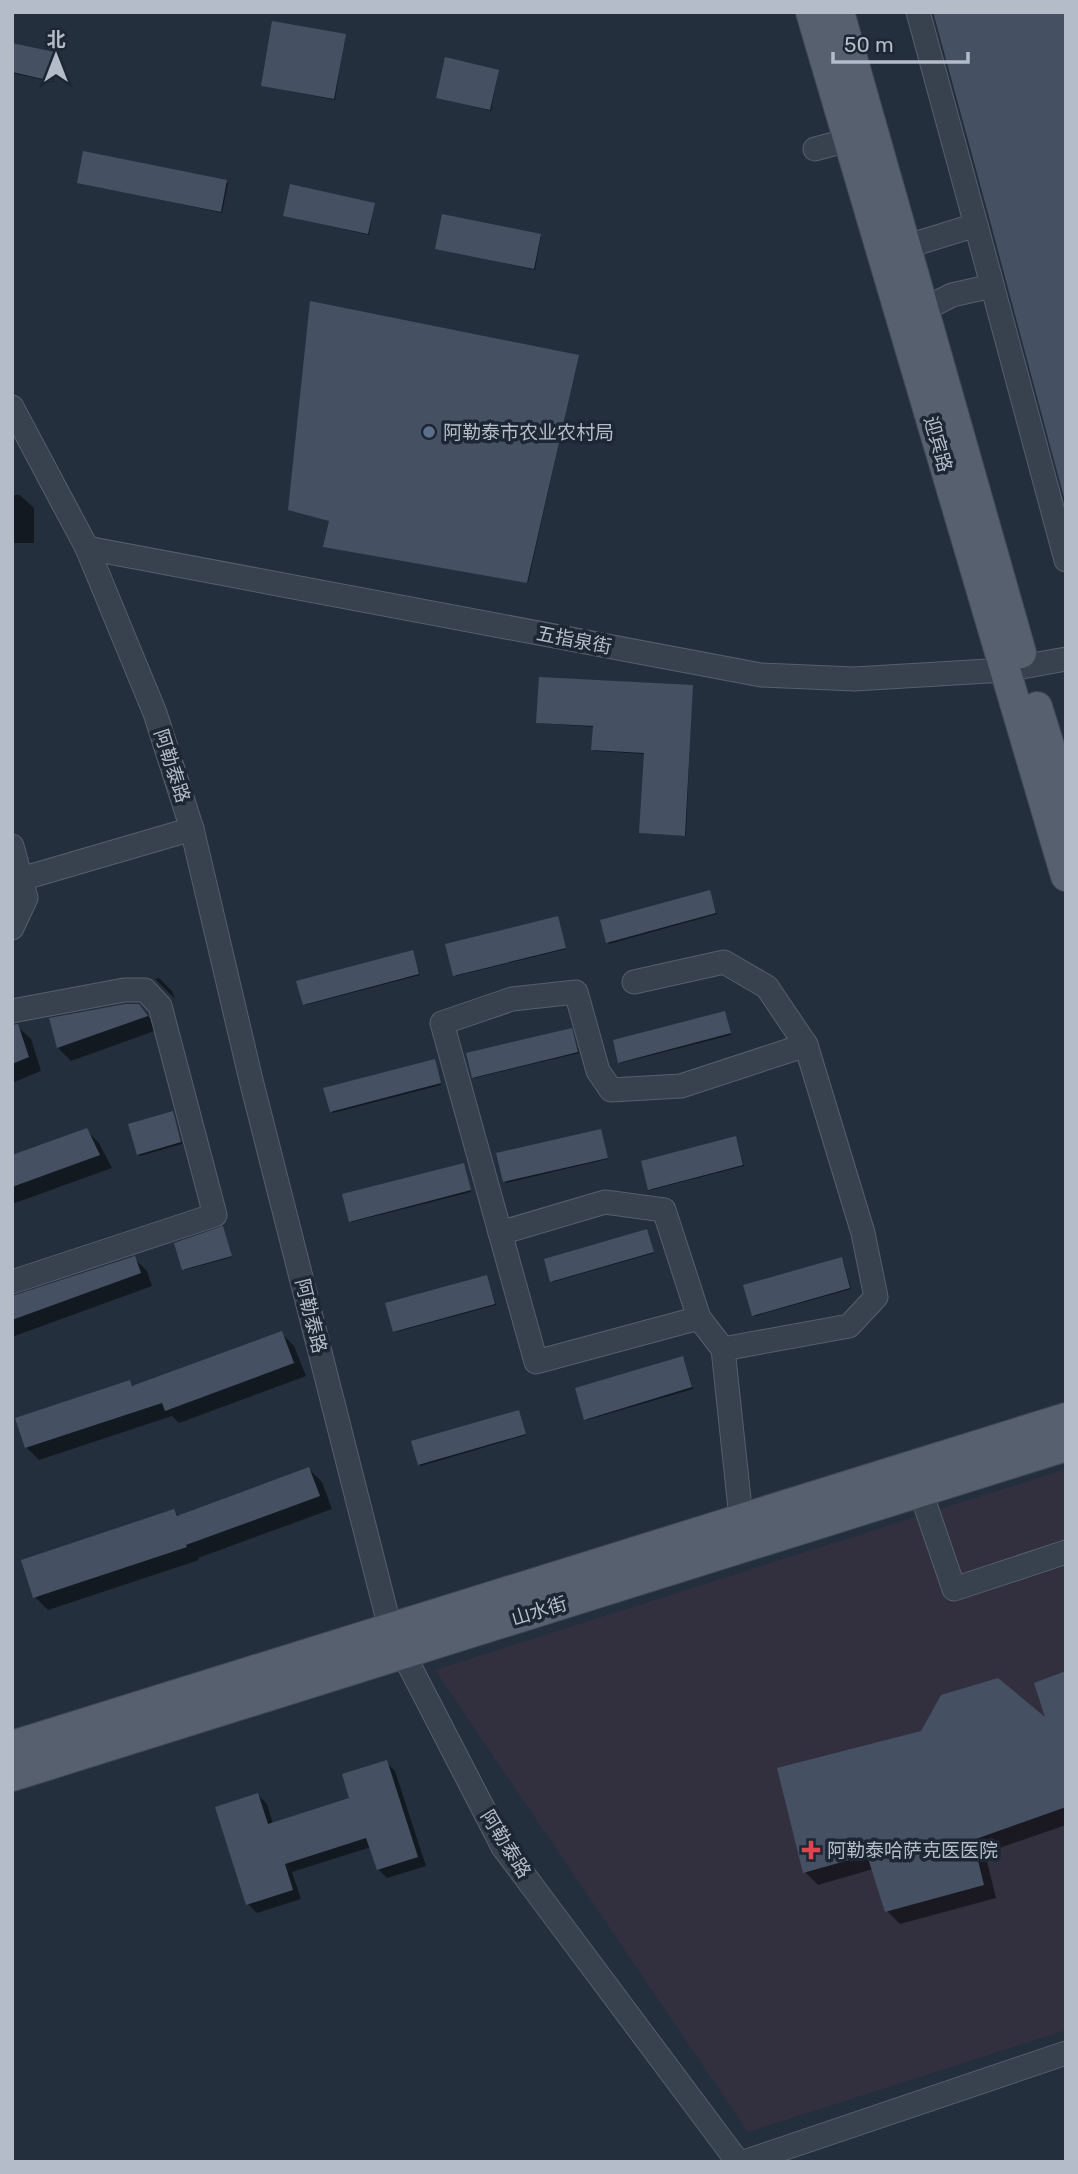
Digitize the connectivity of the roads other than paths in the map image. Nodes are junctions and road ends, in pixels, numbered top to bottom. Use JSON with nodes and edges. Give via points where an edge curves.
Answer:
{"nodes":[{"id":1,"x":811,"y":12,"type":"edge"},
{"id":2,"x":839,"y":12,"type":"edge"},
{"id":3,"x":918,"y":12,"type":"edge"},
{"id":4,"x":861,"y":136,"type":"junction"},
{"id":5,"x":816,"y":149,"type":"dead end"},
{"id":6,"x":976,"y":225,"type":"junction"},
{"id":7,"x":894,"y":250,"type":"junction"},
{"id":8,"x":992,"y":286,"type":"junction"},
{"id":9,"x":913,"y":315,"type":"junction"},
{"id":10,"x":12,"y":407,"type":"edge"},
{"id":11,"x":87,"y":548,"type":"junction"},
{"id":12,"x":1066,"y":560,"type":"edge"},
{"id":13,"x":1066,"y":659,"type":"edge"},
{"id":14,"x":1015,"y":668,"type":"junction"},
{"id":15,"x":1066,"y":801,"type":"edge"},
{"id":16,"x":192,"y":830,"type":"junction"},
{"id":17,"x":12,"y":846,"type":"edge"},
{"id":18,"x":1066,"y":876,"type":"edge"},
{"id":19,"x":21,"y":879,"type":"junction"},
{"id":20,"x":12,"y":928,"type":"edge"},
{"id":21,"x":634,"y":982,"type":"dead end"},
{"id":22,"x":18,"y":1006,"type":"edge"},
{"id":23,"x":806,"y":1045,"type":"junction"},
{"id":24,"x":500,"y":1233,"type":"junction"},
{"id":25,"x":12,"y":1282,"type":"edge"},
{"id":26,"x":699,"y":1318,"type":"junction"},
{"id":27,"x":723,"y":1349,"type":"junction"},
{"id":28,"x":1066,"y":1418,"type":"edge"},
{"id":29,"x":1066,"y":1446,"type":"edge"},
{"id":30,"x":916,"y":1478,"type":"junction"},
{"id":31,"x":741,"y":1518,"type":"junction"},
{"id":32,"x":1066,"y":1552,"type":"edge"},
{"id":33,"x":396,"y":1641,"type":"junction"},
{"id":34,"x":12,"y":1746,"type":"edge"},
{"id":35,"x":12,"y":1776,"type":"edge"},
{"id":36,"x":1066,"y":2053,"type":"edge"},
{"id":37,"x":741,"y":2162,"type":"edge"}],
"edges":[{"from":1,"to":4,"type":"main road","name":"迎宾路"},
{"from":2,"to":4,"type":"main road","name":"迎宾路"},
{"from":3,"to":6,"type":"street"},
{"from":4,"to":5,"type":"street"},
{"from":4,"to":7,"type":"main road","name":"迎宾路"},
{"from":6,"to":7,"type":"street"},
{"from":6,"to":8,"type":"street"},
{"from":7,"to":9,"type":"main road","name":"迎宾路"},
{"from":8,"to":9,"type":"street","via":[[952,295]]},
{"from":8,"to":12,"type":"street"},
{"from":9,"to":14,"type":"main road","name":"迎宾路"},
{"from":10,"to":11,"type":"street","name":"阿勒泰路"},
{"from":11,"to":14,"type":"street","name":"五指泉街","via":[[761,675],[854,679]]},
{"from":11,"to":16,"type":"street","name":"阿勒泰路","via":[[155,713]]},
{"from":13,"to":14,"type":"street","name":"五指泉街"},
{"from":14,"to":15,"type":"main road","name":"迎宾路"},
{"from":14,"to":18,"type":"main road","name":"迎宾路"},
{"from":16,"to":19,"type":"street"},
{"from":16,"to":33,"type":"street","name":"阿勒泰路","via":[[251,1080]]},
{"from":17,"to":19,"type":"street"},
{"from":19,"to":20,"type":"street","via":[[26,898]]},
{"from":21,"to":23,"type":"street","via":[[724,962],[767,987]]},
{"from":22,"to":25,"type":"street","via":[[145,990],[160,1006],[215,1215]]},
{"from":23,"to":24,"type":"street","via":[[681,1086],[611,1090],[598,1071],[576,992],[512,999],[442,1023]]},
{"from":23,"to":27,"type":"street","via":[[863,1233],[876,1297],[849,1326]]},
{"from":24,"to":26,"type":"street","via":[[605,1202],[664,1210]]},
{"from":24,"to":26,"type":"street","via":[[536,1362]]},
{"from":26,"to":27,"type":"street"},
{"from":27,"to":31,"type":"street"},
{"from":28,"to":30,"type":"main road","name":"山水街"},
{"from":29,"to":30,"type":"main road","name":"山水街"},
{"from":30,"to":31,"type":"main road","name":"山水街"},
{"from":30,"to":32,"type":"street","via":[[954,1589]]},
{"from":30,"to":33,"type":"main road","name":"山水街"},
{"from":31,"to":33,"type":"main road","name":"山水街"},
{"from":33,"to":34,"type":"main road","name":"山水街"},
{"from":33,"to":35,"type":"main road","name":"山水街"},
{"from":33,"to":37,"type":"street","name":"阿勒泰路","via":[[503,1847]]},
{"from":36,"to":37,"type":"street"}]}
